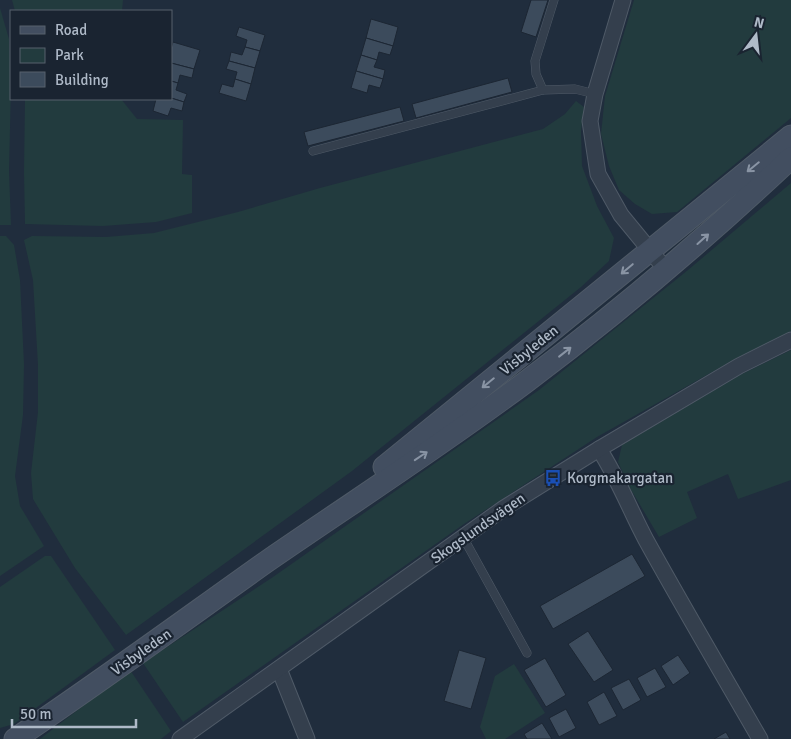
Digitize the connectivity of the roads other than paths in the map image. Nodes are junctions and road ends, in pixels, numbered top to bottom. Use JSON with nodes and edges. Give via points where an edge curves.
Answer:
{"nodes":[{"id":1,"x":554,"y":0,"type":"edge"},
{"id":2,"x":623,"y":0,"type":"edge"},
{"id":3,"x":543,"y":90,"type":"junction"},
{"id":4,"x":595,"y":94,"type":"junction"},
{"id":5,"x":791,"y":136,"type":"edge"},
{"id":6,"x":313,"y":151,"type":"dead end"},
{"id":7,"x":791,"y":158,"type":"edge"},
{"id":8,"x":650,"y":250,"type":"junction"},
{"id":9,"x":667,"y":271,"type":"junction"},
{"id":10,"x":791,"y":340,"type":"edge"},
{"id":11,"x":599,"y":449,"type":"junction"},
{"id":12,"x":463,"y":537,"type":"junction"},
{"id":13,"x":266,"y":563,"type":"junction"},
{"id":14,"x":527,"y":653,"type":"dead end"},
{"id":15,"x":279,"y":669,"type":"junction"},
{"id":16,"x":15,"y":739,"type":"edge"},
{"id":17,"x":180,"y":739,"type":"edge"},
{"id":18,"x":307,"y":739,"type":"edge"},
{"id":19,"x":760,"y":739,"type":"edge"}],
"edges":[{"from":1,"to":3,"type":"lane","via":[[535,61]]},
{"from":2,"to":4,"type":"street"},
{"from":3,"to":4,"type":"lane","via":[[575,89]]},
{"from":3,"to":6,"type":"lane"},
{"from":4,"to":8,"type":"street","via":[[590,122],[598,174],[622,215]]},
{"from":5,"to":8,"type":"main road","name":"Visbyleden","one_way":true},
{"from":9,"to":7,"type":"main road","name":"Visbyleden","one_way":true},
{"from":8,"to":9,"type":"street"},
{"from":8,"to":13,"type":"main road","name":"Visbyleden","one_way":true},
{"from":13,"to":9,"type":"main road","name":"Visbyleden","one_way":true,"via":[[452,436]]},
{"from":10,"to":11,"type":"street","name":"Skogslundsvägen","via":[[739,366]]},
{"from":11,"to":12,"type":"street","name":"Skogslundsvägen"},
{"from":11,"to":19,"type":"street","via":[[645,538]]},
{"from":12,"to":14,"type":"lane"},
{"from":12,"to":15,"type":"street","name":"Skogslundsvägen"},
{"from":13,"to":16,"type":"main road","name":"Visbyleden"},
{"from":15,"to":17,"type":"street","name":"Skogslundsvägen"},
{"from":15,"to":18,"type":"street"}]}
